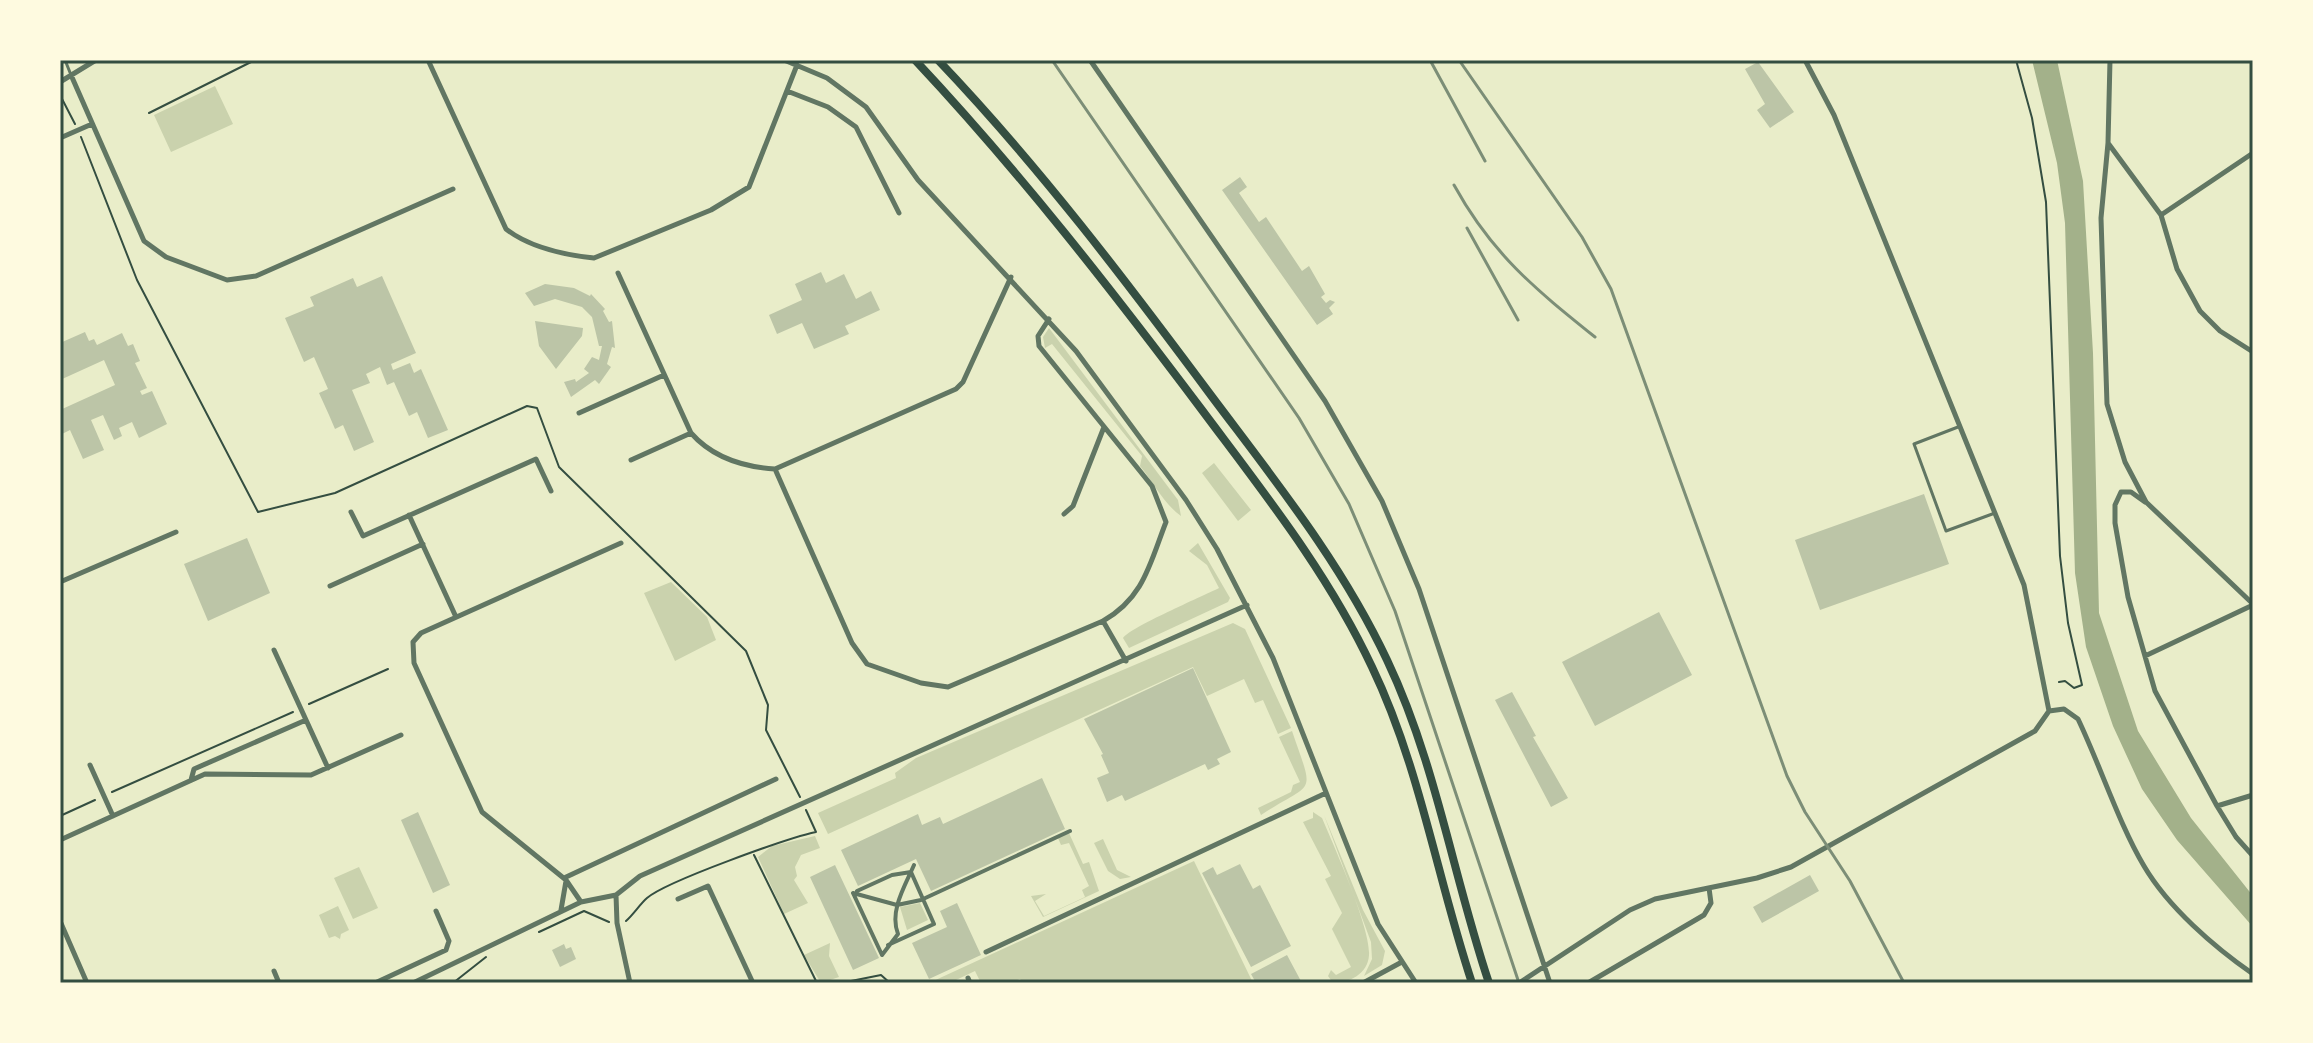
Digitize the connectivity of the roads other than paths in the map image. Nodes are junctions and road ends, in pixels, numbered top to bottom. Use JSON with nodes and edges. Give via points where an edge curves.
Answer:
{"nodes":[{"id":1,"x":65,"y":60,"type":"edge"},
{"id":2,"x":96,"y":60,"type":"edge"},
{"id":3,"x":428,"y":60,"type":"edge"},
{"id":4,"x":784,"y":60,"type":"edge"},
{"id":5,"x":915,"y":60,"type":"edge"},
{"id":6,"x":938,"y":60,"type":"edge"},
{"id":7,"x":1090,"y":60,"type":"edge"},
{"id":8,"x":1805,"y":60,"type":"edge"},
{"id":9,"x":2110,"y":60,"type":"edge"},
{"id":10,"x":797,"y":65,"type":"junction"},
{"id":11,"x":71,"y":75,"type":"junction"},
{"id":12,"x":60,"y":82,"type":"edge"},
{"id":13,"x":787,"y":91,"type":"junction"},
{"id":14,"x":92,"y":124,"type":"junction"},
{"id":15,"x":60,"y":138,"type":"edge"},
{"id":16,"x":2108,"y":143,"type":"junction"},
{"id":17,"x":2253,"y":153,"type":"edge"},
{"id":18,"x":453,"y":189,"type":"dead end"},
{"id":19,"x":899,"y":213,"type":"dead end"},
{"id":20,"x":2161,"y":215,"type":"junction"},
{"id":21,"x":618,"y":273,"type":"dead end"},
{"id":22,"x":1011,"y":277,"type":"junction"},
{"id":23,"x":1049,"y":319,"type":"junction"},
{"id":24,"x":2253,"y":352,"type":"edge"},
{"id":25,"x":664,"y":375,"type":"junction"},
{"id":26,"x":579,"y":413,"type":"dead end"},
{"id":27,"x":1104,"y":426,"type":"junction"},
{"id":28,"x":1960,"y":426,"type":"junction"},
{"id":29,"x":691,"y":433,"type":"junction"},
{"id":30,"x":631,"y":460,"type":"dead end"},
{"id":31,"x":775,"y":469,"type":"junction"},
{"id":32,"x":551,"y":491,"type":"dead end"},
{"id":33,"x":2146,"y":502,"type":"junction"},
{"id":34,"x":351,"y":512,"type":"dead end"},
{"id":35,"x":1995,"y":513,"type":"junction"},
{"id":36,"x":1064,"y":514,"type":"dead end"},
{"id":37,"x":409,"y":515,"type":"junction"},
{"id":38,"x":176,"y":532,"type":"dead end"},
{"id":39,"x":621,"y":543,"type":"dead end"},
{"id":40,"x":423,"y":544,"type":"junction"},
{"id":41,"x":60,"y":582,"type":"edge"},
{"id":42,"x":330,"y":586,"type":"dead end"},
{"id":43,"x":2253,"y":604,"type":"edge"},
{"id":44,"x":1247,"y":605,"type":"junction"},
{"id":45,"x":456,"y":617,"type":"junction"},
{"id":46,"x":1103,"y":621,"type":"junction"},
{"id":47,"x":274,"y":650,"type":"dead end"},
{"id":48,"x":2145,"y":656,"type":"junction"},
{"id":49,"x":1126,"y":661,"type":"junction"},
{"id":50,"x":2049,"y":711,"type":"junction"},
{"id":51,"x":306,"y":720,"type":"junction"},
{"id":52,"x":401,"y":735,"type":"dead end"},
{"id":53,"x":90,"y":765,"type":"dead end"},
{"id":54,"x":328,"y":768,"type":"junction"},
{"id":55,"x":776,"y":779,"type":"dead end"},
{"id":56,"x":191,"y":780,"type":"junction"},
{"id":57,"x":1326,"y":793,"type":"junction"},
{"id":58,"x":2253,"y":795,"type":"edge"},
{"id":59,"x":2217,"y":806,"type":"junction"},
{"id":60,"x":113,"y":816,"type":"junction"},
{"id":61,"x":1070,"y":831,"type":"dead end"},
{"id":62,"x":60,"y":840,"type":"edge"},
{"id":63,"x":2253,"y":856,"type":"edge"},
{"id":64,"x":914,"y":865,"type":"dead end"},
{"id":65,"x":911,"y":872,"type":"junction"},
{"id":66,"x":565,"y":879,"type":"junction"},
{"id":67,"x":1709,"y":888,"type":"junction"},
{"id":68,"x":856,"y":892,"type":"junction"},
{"id":69,"x":616,"y":895,"type":"junction"},
{"id":70,"x":678,"y":899,"type":"dead end"},
{"id":71,"x":923,"y":899,"type":"junction"},
{"id":72,"x":581,"y":902,"type":"junction"},
{"id":73,"x":897,"y":905,"type":"junction"},
{"id":74,"x":436,"y":911,"type":"dead end"},
{"id":75,"x":560,"y":912,"type":"junction"},
{"id":76,"x":60,"y":921,"type":"edge"},
{"id":77,"x":928,"y":927,"type":"junction"},
{"id":78,"x":932,"y":934,"type":"dead end"},
{"id":79,"x":888,"y":945,"type":"junction"},
{"id":80,"x":986,"y":952,"type":"dead end"},
{"id":81,"x":1400,"y":963,"type":"junction"},
{"id":82,"x":274,"y":971,"type":"dead end"},
{"id":83,"x":2253,"y":974,"type":"edge"},
{"id":84,"x":87,"y":983,"type":"edge"},
{"id":85,"x":279,"y":983,"type":"edge"},
{"id":86,"x":375,"y":983,"type":"edge"},
{"id":87,"x":413,"y":983,"type":"edge"},
{"id":88,"x":630,"y":983,"type":"edge"},
{"id":89,"x":753,"y":983,"type":"edge"},
{"id":90,"x":1363,"y":983,"type":"edge"},
{"id":91,"x":1416,"y":983,"type":"edge"},
{"id":92,"x":1472,"y":983,"type":"edge"},
{"id":93,"x":1489,"y":983,"type":"edge"},
{"id":94,"x":1519,"y":983,"type":"edge"},
{"id":95,"x":1550,"y":983,"type":"edge"},
{"id":96,"x":1588,"y":983,"type":"edge"}],
"edges":[{"from":1,"to":11,"type":"lane"},
{"from":2,"to":11,"type":"street"},
{"from":3,"to":13,"type":"street","via":[[506,229],[520,239],[594,258],[723,204],[749,187]]},
{"from":4,"to":10,"type":"street"},
{"from":5,"to":92,"type":"main road","via":[[1072,237],[1334,594],[1401,738]]},
{"from":6,"to":93,"type":"main road","via":[[1085,228],[1348,586],[1388,660],[1417,733]]},
{"from":7,"to":95,"type":"street","via":[[1325,401],[1382,501],[1423,599]]},
{"from":8,"to":28,"type":"street","via":[[1839,128]]},
{"from":9,"to":16,"type":"street"},
{"from":10,"to":13,"type":"street"},
{"from":10,"to":22,"type":"street","via":[[827,78],[866,107],[918,180]]},
{"from":11,"to":12,"type":"street"},
{"from":11,"to":14,"type":"street"},
{"from":13,"to":19,"type":"street","via":[[828,107],[856,127]]},
{"from":14,"to":15,"type":"street"},
{"from":14,"to":18,"type":"street","via":[[144,241],[166,257],[227,280],[256,276]]},
{"from":16,"to":20,"type":"street"},
{"from":16,"to":33,"type":"street","via":[[2101,218],[2107,404],[2125,462]]},
{"from":17,"to":20,"type":"street"},
{"from":20,"to":24,"type":"street","via":[[2177,269],[2200,311]]},
{"from":21,"to":25,"type":"street"},
{"from":22,"to":23,"type":"street"},
{"from":22,"to":31,"type":"street","via":[[956,389]]},
{"from":23,"to":27,"type":"street","via":[[1038,336],[1039,346]]},
{"from":23,"to":44,"type":"street","via":[[1186,500]]},
{"from":25,"to":26,"type":"street"},
{"from":25,"to":29,"type":"street"},
{"from":27,"to":36,"type":"street","via":[[1073,506]]},
{"from":27,"to":46,"type":"street","via":[[1152,486],[1166,522],[1137,594]]},
{"from":28,"to":35,"type":"street"},
{"from":28,"to":35,"type":"lane","via":[[1914,444],[1946,531]]},
{"from":29,"to":30,"type":"street"},
{"from":29,"to":31,"type":"street","via":[[712,452],[755,468]]},
{"from":31,"to":46,"type":"street","via":[[852,643],[867,664],[948,687]]},
{"from":32,"to":37,"type":"street","via":[[536,459]]},
{"from":33,"to":43,"type":"street"},
{"from":33,"to":48,"type":"street","via":[[2121,492],[2115,514],[2128,597]]},
{"from":34,"to":37,"type":"street","via":[[363,536]]},
{"from":35,"to":50,"type":"street","via":[[2024,585]]},
{"from":37,"to":40,"type":"street"},
{"from":38,"to":41,"type":"street"},
{"from":39,"to":45,"type":"street"},
{"from":40,"to":42,"type":"street"},
{"from":40,"to":45,"type":"street"},
{"from":43,"to":48,"type":"street"},
{"from":44,"to":49,"type":"street"},
{"from":44,"to":57,"type":"street","via":[[1291,698]]},
{"from":45,"to":66,"type":"street","via":[[421,633],[413,642],[414,663],[482,812]]},
{"from":46,"to":49,"type":"street"},
{"from":47,"to":51,"type":"street"},
{"from":48,"to":59,"type":"street","via":[[2155,691]]},
{"from":49,"to":69,"type":"street","via":[[640,876]]},
{"from":50,"to":67,"type":"street","via":[[2035,731],[1816,854],[1757,878]]},
{"from":50,"to":83,"type":"street","via":[[2064,709],[2078,719],[2153,880]]},
{"from":51,"to":54,"type":"street"},
{"from":51,"to":56,"type":"street","via":[[194,769]]},
{"from":52,"to":54,"type":"street"},
{"from":53,"to":60,"type":"street"},
{"from":54,"to":56,"type":"street","via":[[311,775],[205,774]]},
{"from":55,"to":66,"type":"street"},
{"from":56,"to":60,"type":"street"},
{"from":57,"to":80,"type":"street"},
{"from":57,"to":81,"type":"street","via":[[1378,924]]},
{"from":58,"to":59,"type":"street"},
{"from":59,"to":63,"type":"street"},
{"from":60,"to":62,"type":"street"},
{"from":61,"to":71,"type":"street"},
{"from":64,"to":65,"type":"street"},
{"from":65,"to":68,"type":"street"},
{"from":65,"to":71,"type":"street"},
{"from":65,"to":73,"type":"street"},
{"from":66,"to":72,"type":"street"},
{"from":66,"to":75,"type":"street"},
{"from":67,"to":94,"type":"street","via":[[1641,904]]},
{"from":67,"to":96,"type":"street","via":[[1711,903],[1704,915]]},
{"from":68,"to":73,"type":"street"},
{"from":68,"to":79,"type":"street","via":[[882,955]]},
{"from":69,"to":72,"type":"street"},
{"from":69,"to":88,"type":"street"},
{"from":70,"to":89,"type":"street","via":[[708,886]]},
{"from":71,"to":73,"type":"street"},
{"from":71,"to":77,"type":"street","via":[[934,924]]},
{"from":72,"to":75,"type":"street"},
{"from":73,"to":79,"type":"street","via":[[893,922],[898,934]]},
{"from":74,"to":86,"type":"street","via":[[449,941],[446,950]]},
{"from":75,"to":87,"type":"street"},
{"from":76,"to":84,"type":"street"},
{"from":77,"to":78,"type":"street"},
{"from":77,"to":79,"type":"street"},
{"from":81,"to":90,"type":"street"},
{"from":81,"to":91,"type":"street"},
{"from":82,"to":85,"type":"street"}]}
